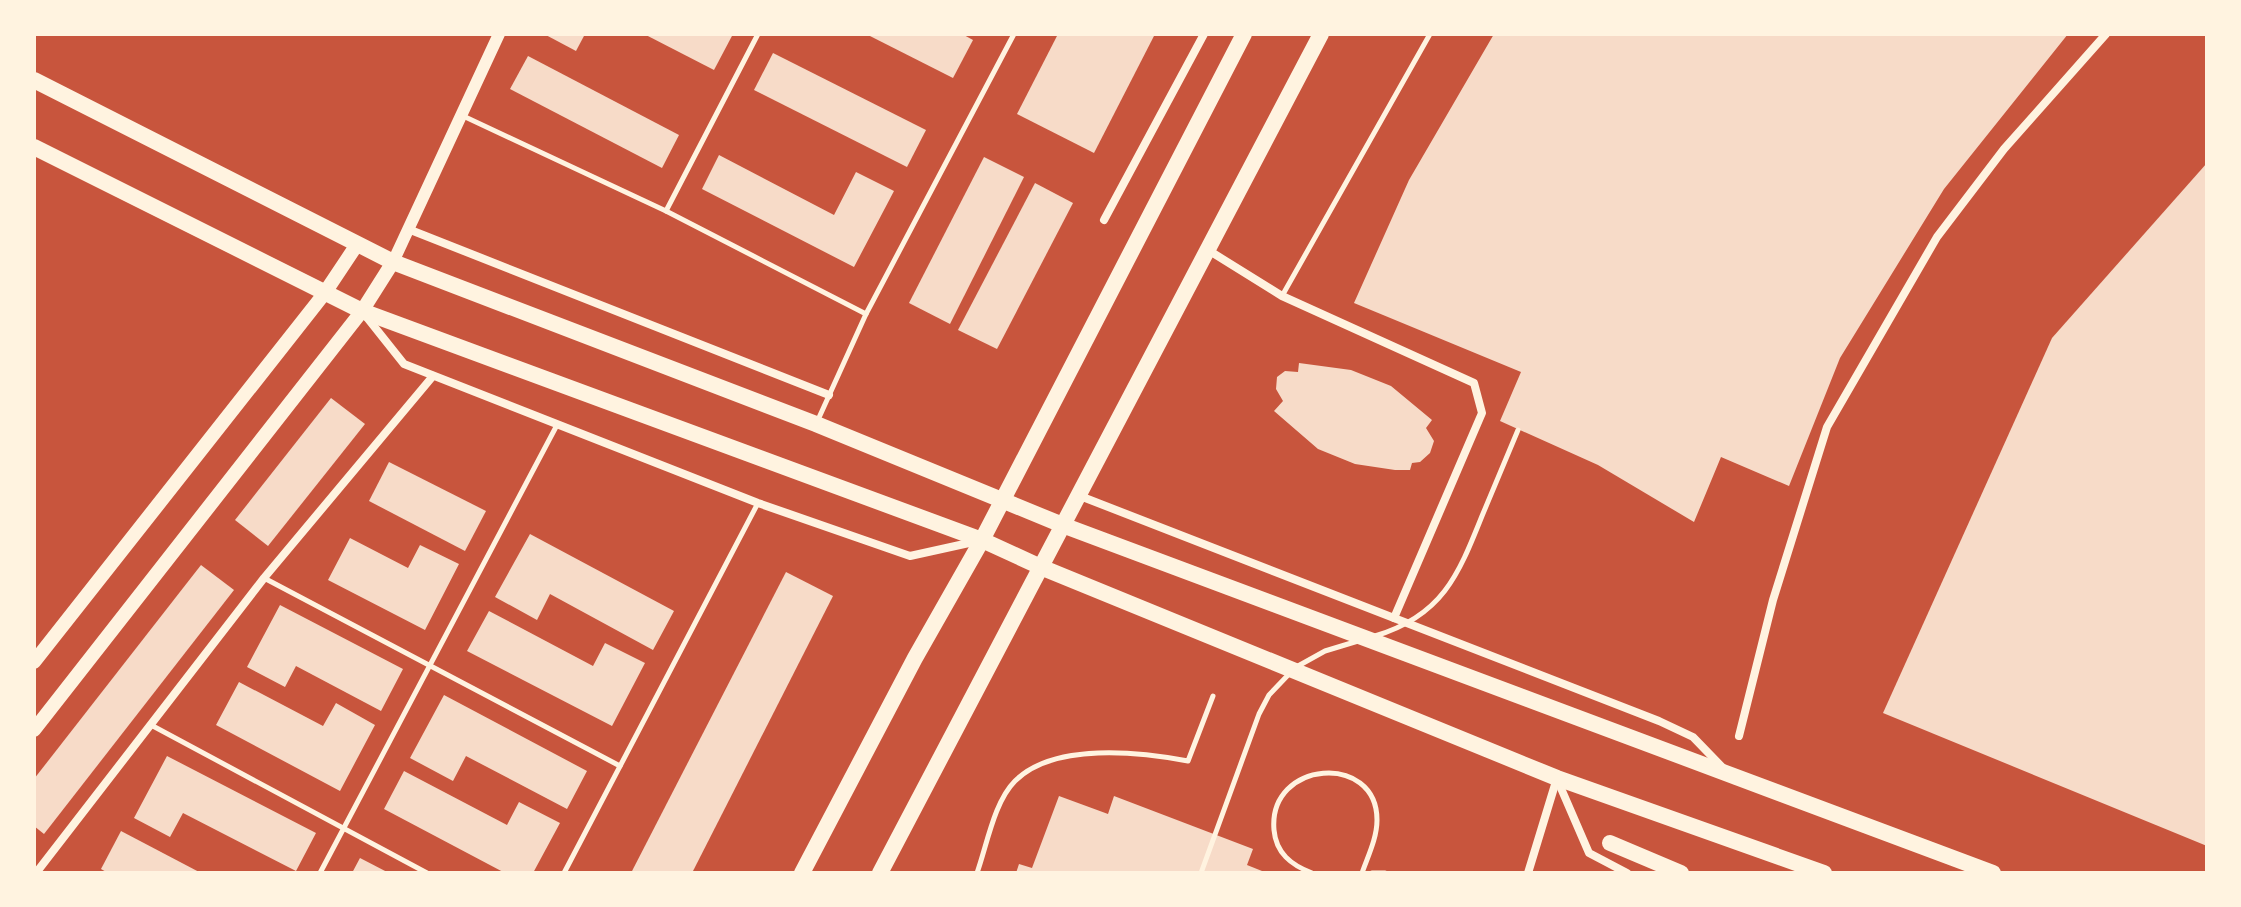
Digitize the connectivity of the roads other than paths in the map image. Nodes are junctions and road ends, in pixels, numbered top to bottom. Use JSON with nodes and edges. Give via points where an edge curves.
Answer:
{"nodes":[{"id":1,"x":499,"y":34,"type":"edge"},
{"id":2,"x":758,"y":34,"type":"edge"},
{"id":3,"x":1014,"y":34,"type":"edge"},
{"id":4,"x":1204,"y":34,"type":"edge"},
{"id":5,"x":1244,"y":34,"type":"edge"},
{"id":6,"x":1321,"y":34,"type":"edge"},
{"id":7,"x":1430,"y":34,"type":"edge"},
{"id":8,"x":2106,"y":34,"type":"edge"},
{"id":9,"x":34,"y":80,"type":"edge"},
{"id":10,"x":460,"y":115,"type":"junction"},
{"id":11,"x":34,"y":147,"type":"edge"},
{"id":12,"x":666,"y":211,"type":"junction"},
{"id":13,"x":1104,"y":220,"type":"dead end"},
{"id":14,"x":408,"y":229,"type":"junction"},
{"id":15,"x":356,"y":246,"type":"junction"},
{"id":16,"x":1208,"y":249,"type":"junction"},
{"id":17,"x":393,"y":262,"type":"junction"},
{"id":18,"x":324,"y":294,"type":"junction"},
{"id":19,"x":1282,"y":296,"type":"junction"},
{"id":20,"x":362,"y":311,"type":"junction"},
{"id":21,"x":866,"y":314,"type":"junction"},
{"id":22,"x":433,"y":376,"type":"junction"},
{"id":23,"x":829,"y":395,"type":"junction"},
{"id":24,"x":559,"y":422,"type":"junction"},
{"id":25,"x":816,"y":424,"type":"junction"},
{"id":26,"x":1518,"y":430,"type":"dead end"},
{"id":27,"x":1080,"y":496,"type":"junction"},
{"id":28,"x":1003,"y":499,"type":"junction"},
{"id":29,"x":758,"y":503,"type":"junction"},
{"id":30,"x":1065,"y":526,"type":"junction"},
{"id":31,"x":982,"y":540,"type":"junction"},
{"id":32,"x":1043,"y":568,"type":"junction"},
{"id":33,"x":264,"y":578,"type":"junction"},
{"id":34,"x":1394,"y":618,"type":"junction"},
{"id":35,"x":34,"y":662,"type":"edge"},
{"id":36,"x":430,"y":666,"type":"junction"},
{"id":37,"x":1213,"y":696,"type":"dead end"},
{"id":38,"x":150,"y":725,"type":"junction"},
{"id":39,"x":34,"y":730,"type":"edge"},
{"id":40,"x":1739,"y":736,"type":"dead end"},
{"id":41,"x":620,"y":766,"type":"junction"},
{"id":42,"x":1732,"y":777,"type":"junction"},
{"id":43,"x":1557,"y":778,"type":"junction"},
{"id":44,"x":344,"y":828,"type":"junction"},
{"id":45,"x":1610,"y":843,"type":"dead end"},
{"id":46,"x":36,"y":873,"type":"edge"},
{"id":47,"x":320,"y":873,"type":"edge"},
{"id":48,"x":427,"y":873,"type":"edge"},
{"id":49,"x":564,"y":873,"type":"edge"},
{"id":50,"x":802,"y":873,"type":"edge"},
{"id":51,"x":880,"y":873,"type":"edge"},
{"id":52,"x":977,"y":873,"type":"edge"},
{"id":53,"x":1201,"y":873,"type":"edge"},
{"id":54,"x":1312,"y":873,"type":"edge"},
{"id":55,"x":1362,"y":873,"type":"edge"},
{"id":56,"x":1372,"y":873,"type":"edge"},
{"id":57,"x":1385,"y":873,"type":"edge"},
{"id":58,"x":1528,"y":873,"type":"edge"},
{"id":59,"x":1627,"y":873,"type":"edge"},
{"id":60,"x":1681,"y":873,"type":"edge"},
{"id":61,"x":1824,"y":873,"type":"edge"},
{"id":62,"x":1993,"y":873,"type":"edge"}],
"edges":[{"from":1,"to":10,"type":"street"},
{"from":2,"to":12,"type":"lane"},
{"from":3,"to":21,"type":"lane"},
{"from":4,"to":13,"type":"street"},
{"from":5,"to":28,"type":"main road"},
{"from":6,"to":16,"type":"main road"},
{"from":7,"to":19,"type":"lane"},
{"from":8,"to":40,"type":"street","via":[[2004,149],[1937,237],[1827,427],[1773,600]]},
{"from":9,"to":15,"type":"main road"},
{"from":10,"to":12,"type":"lane"},
{"from":10,"to":14,"type":"street"},
{"from":11,"to":18,"type":"main road"},
{"from":12,"to":21,"type":"lane"},
{"from":14,"to":17,"type":"street"},
{"from":14,"to":23,"type":"street"},
{"from":15,"to":17,"type":"main road"},
{"from":15,"to":18,"type":"main road"},
{"from":16,"to":19,"type":"street"},
{"from":16,"to":27,"type":"main road"},
{"from":17,"to":20,"type":"main road"},
{"from":17,"to":25,"type":"main road"},
{"from":18,"to":20,"type":"main road"},
{"from":18,"to":35,"type":"main road"},
{"from":19,"to":34,"type":"street","via":[[1474,383],[1482,413]]},
{"from":20,"to":22,"type":"street","via":[[404,364]]},
{"from":20,"to":31,"type":"main road"},
{"from":20,"to":39,"type":"main road"},
{"from":21,"to":23,"type":"lane"},
{"from":22,"to":24,"type":"street"},
{"from":22,"to":33,"type":"street"},
{"from":23,"to":25,"type":"lane"},
{"from":24,"to":29,"type":"street"},
{"from":24,"to":36,"type":"lane"},
{"from":25,"to":28,"type":"main road"},
{"from":26,"to":53,"type":"lane","via":[[1457,577],[1437,602],[1413,621],[1302,663],[1269,695]]},
{"from":27,"to":30,"type":"main road"},
{"from":27,"to":34,"type":"street"},
{"from":28,"to":30,"type":"main road"},
{"from":28,"to":31,"type":"main road"},
{"from":29,"to":31,"type":"street","via":[[910,556]]},
{"from":29,"to":41,"type":"lane"},
{"from":30,"to":32,"type":"main road"},
{"from":30,"to":42,"type":"main road"},
{"from":31,"to":32,"type":"main road"},
{"from":31,"to":50,"type":"main road"},
{"from":32,"to":43,"type":"main road"},
{"from":32,"to":51,"type":"main road"},
{"from":33,"to":36,"type":"lane"},
{"from":33,"to":38,"type":"street"},
{"from":34,"to":42,"type":"street","via":[[1670,726],[1693,737]]},
{"from":36,"to":41,"type":"lane"},
{"from":36,"to":44,"type":"lane"},
{"from":37,"to":52,"type":"lane","via":[[1188,761],[1138,751],[1091,754],[1042,763],[1014,782]]},
{"from":38,"to":44,"type":"lane"},
{"from":38,"to":46,"type":"street"},
{"from":41,"to":49,"type":"lane"},
{"from":42,"to":62,"type":"main road"},
{"from":43,"to":58,"type":"street"},
{"from":43,"to":59,"type":"street","via":[[1589,853]]},
{"from":43,"to":61,"type":"main road"},
{"from":44,"to":47,"type":"lane"},
{"from":44,"to":48,"type":"lane"},
{"from":45,"to":60,"type":"main road"},
{"from":54,"to":55,"type":"lane","via":[[1281,853],[1273,816],[1280,799],[1305,777],[1338,772],[1352,777],[1373,799],[1377,831]]},
{"from":56,"to":57,"type":"lane"}]}
